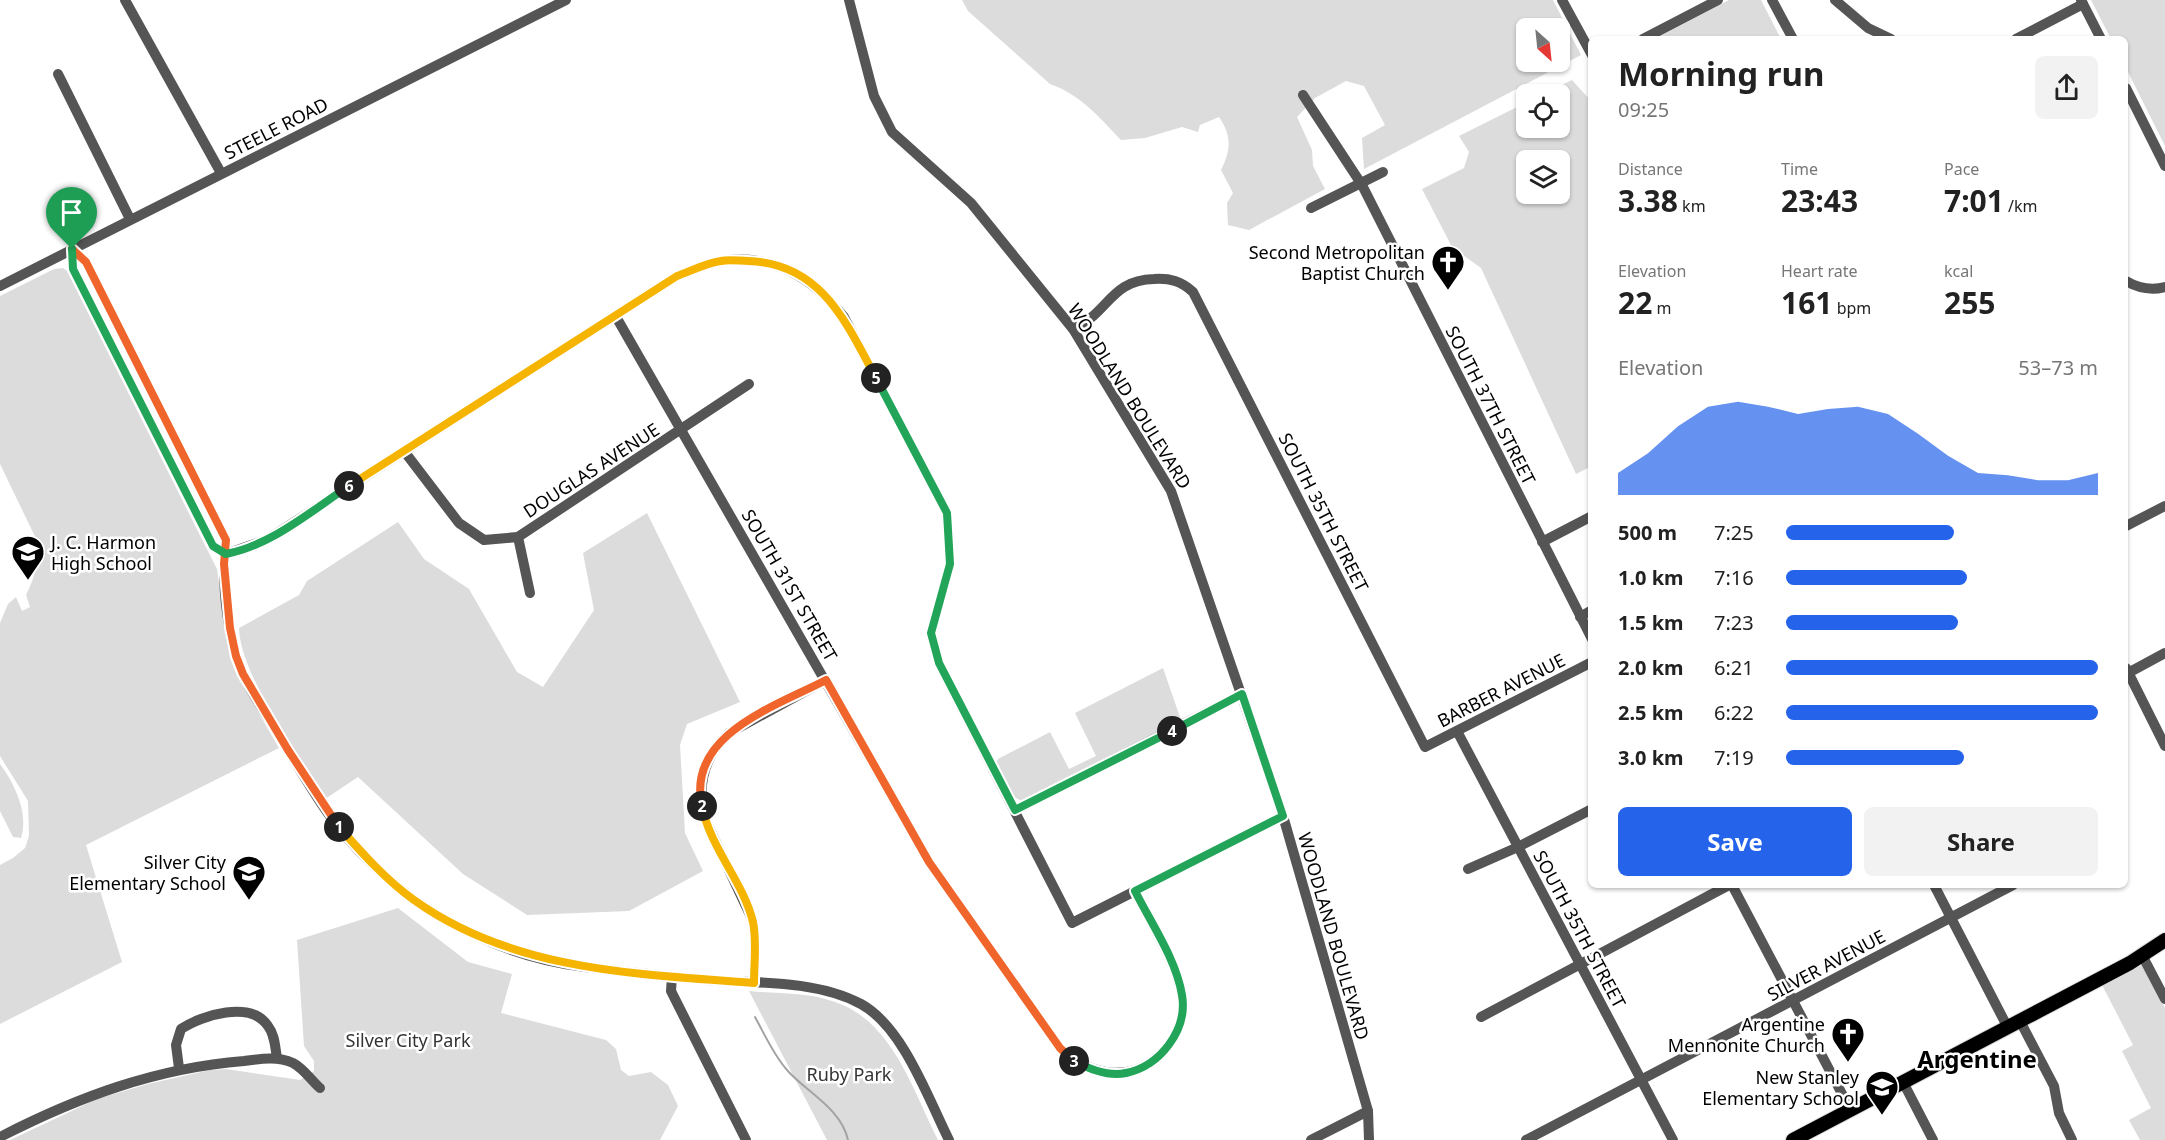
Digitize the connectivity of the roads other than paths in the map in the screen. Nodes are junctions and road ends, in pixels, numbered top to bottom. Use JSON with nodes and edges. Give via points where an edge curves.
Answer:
{"nodes":[{"id":1,"x":125,"y":0,"type":"edge"},
{"id":2,"x":566,"y":0,"type":"edge"},
{"id":3,"x":849,"y":0,"type":"edge"},
{"id":4,"x":1562,"y":0,"type":"edge"},
{"id":5,"x":1719,"y":0,"type":"edge"},
{"id":6,"x":1772,"y":0,"type":"edge"},
{"id":7,"x":1835,"y":0,"type":"edge"},
{"id":8,"x":2082,"y":2,"type":"edge"},
{"id":9,"x":1649,"y":36,"type":"edge"},
{"id":10,"x":1790,"y":36,"type":"edge"},
{"id":11,"x":1885,"y":36,"type":"edge"},
{"id":12,"x":2021,"y":36,"type":"edge"},
{"id":13,"x":2099,"y":36,"type":"edge"},
{"id":14,"x":1588,"y":48,"type":"edge"},
{"id":15,"x":58,"y":74,"type":"dead end"},
{"id":16,"x":2128,"y":92,"type":"edge"},
{"id":17,"x":1303,"y":95,"type":"dead end"},
{"id":18,"x":2165,"y":166,"type":"edge"},
{"id":19,"x":1383,"y":172,"type":"dead end"},
{"id":20,"x":221,"y":173,"type":"junction"},
{"id":21,"x":1362,"y":185,"type":"junction"},
{"id":22,"x":1311,"y":208,"type":"dead end"},
{"id":23,"x":130,"y":219,"type":"junction"},
{"id":24,"x":72,"y":249,"type":"junction"},
{"id":25,"x":2128,"y":281,"type":"edge"},
{"id":26,"x":0,"y":286,"type":"edge"},
{"id":27,"x":2165,"y":287,"type":"edge"},
{"id":28,"x":615,"y":315,"type":"junction"},
{"id":29,"x":1073,"y":329,"type":"junction"},
{"id":30,"x":749,"y":384,"type":"dead end"},
{"id":31,"x":681,"y":429,"type":"junction"},
{"id":32,"x":404,"y":451,"type":"junction"},
{"id":33,"x":2165,"y":506,"type":"edge"},
{"id":34,"x":1588,"y":518,"type":"edge"},
{"id":35,"x":2128,"y":525,"type":"edge"},
{"id":36,"x":518,"y":537,"type":"junction"},
{"id":37,"x":1542,"y":542,"type":"junction"},
{"id":38,"x":226,"y":554,"type":"junction"},
{"id":39,"x":530,"y":593,"type":"dead end"},
{"id":40,"x":1588,"y":612,"type":"edge"},
{"id":41,"x":1580,"y":617,"type":"junction"},
{"id":42,"x":1588,"y":632,"type":"edge"},
{"id":43,"x":2165,"y":653,"type":"edge"},
{"id":44,"x":1588,"y":664,"type":"edge"},
{"id":45,"x":2128,"y":671,"type":"edge"},
{"id":46,"x":2128,"y":673,"type":"edge"},
{"id":47,"x":826,"y":680,"type":"junction"},
{"id":48,"x":1242,"y":694,"type":"junction"},
{"id":49,"x":1458,"y":733,"type":"junction"},
{"id":50,"x":2165,"y":746,"type":"edge"},
{"id":51,"x":1425,"y":747,"type":"joint"},
{"id":52,"x":1015,"y":810,"type":"junction"},
{"id":53,"x":1588,"y":810,"type":"edge"},
{"id":54,"x":1283,"y":816,"type":"junction"},
{"id":55,"x":1518,"y":847,"type":"junction"},
{"id":56,"x":1468,"y":869,"type":"dead end"},
{"id":57,"x":1725,"y":888,"type":"edge"},
{"id":58,"x":1733,"y":888,"type":"edge"},
{"id":59,"x":1936,"y":888,"type":"edge"},
{"id":60,"x":2007,"y":888,"type":"edge"},
{"id":61,"x":1135,"y":891,"type":"junction"},
{"id":62,"x":1951,"y":918,"type":"junction"},
{"id":63,"x":2165,"y":940,"type":"edge"},
{"id":64,"x":2142,"y":955,"type":"junction"},
{"id":65,"x":1580,"y":964,"type":"junction"},
{"id":66,"x":672,"y":976,"type":"junction"},
{"id":67,"x":754,"y":983,"type":"junction"},
{"id":68,"x":2165,"y":999,"type":"edge"},
{"id":69,"x":1794,"y":1001,"type":"junction"},
{"id":70,"x":1481,"y":1017,"type":"dead end"},
{"id":71,"x":2014,"y":1024,"type":"junction"},
{"id":72,"x":277,"y":1058,"type":"junction"},
{"id":73,"x":179,"y":1068,"type":"junction"},
{"id":74,"x":1641,"y":1081,"type":"junction"},
{"id":75,"x":1903,"y":1082,"type":"junction"},
{"id":76,"x":320,"y":1088,"type":"dead end"},
{"id":77,"x":1850,"y":1109,"type":"junction"},
{"id":78,"x":1368,"y":1111,"type":"junction"},
{"id":79,"x":2,"y":1132,"type":"edge"},
{"id":80,"x":746,"y":1140,"type":"edge"},
{"id":81,"x":949,"y":1140,"type":"edge"},
{"id":82,"x":1311,"y":1140,"type":"edge"},
{"id":83,"x":1369,"y":1140,"type":"edge"},
{"id":84,"x":1526,"y":1140,"type":"edge"},
{"id":85,"x":1673,"y":1140,"type":"edge"},
{"id":86,"x":1793,"y":1140,"type":"edge"},
{"id":87,"x":1933,"y":1140,"type":"edge"},
{"id":88,"x":2072,"y":1140,"type":"edge"}],
"edges":[{"from":1,"to":20,"type":"street"},
{"from":2,"to":20,"type":"street","name":"STEELE ROAD"},
{"from":3,"to":29,"type":"street","name":"WOODLAND BOULEVARD","via":[[879,108],[892,132],[971,203]]},
{"from":4,"to":14,"type":"street"},
{"from":5,"to":9,"type":"street"},
{"from":6,"to":10,"type":"street"},
{"from":7,"to":11,"type":"street","via":[[1868,28]]},
{"from":8,"to":12,"type":"street"},
{"from":8,"to":13,"type":"street"},
{"from":15,"to":23,"type":"street"},
{"from":16,"to":18,"type":"street"},
{"from":17,"to":21,"type":"street","name":"SOUTH 37TH STREET"},
{"from":19,"to":21,"type":"street"},
{"from":20,"to":23,"type":"street","name":"STEELE ROAD"},
{"from":21,"to":22,"type":"street"},
{"from":21,"to":37,"type":"street","name":"SOUTH 37TH STREET"},
{"from":23,"to":24,"type":"street","name":"STEELE ROAD"},
{"from":24,"to":26,"type":"street","name":"STEELE ROAD"},
{"from":24,"to":38,"type":"street","via":[[86,262],[226,540]]},
{"from":24,"to":38,"type":"street","via":[[73,269],[183,487],[213,546]]},
{"from":25,"to":27,"type":"street","via":[[2146,289]]},
{"from":28,"to":31,"type":"street","name":"SOUTH 31ST STREET"},
{"from":28,"to":32,"type":"street"},
{"from":28,"to":52,"type":"street","via":[[677,276],[720,261],[765,262],[797,273],[824,293],[844,317],[947,513],[950,564],[931,633],[946,680]]},
{"from":29,"to":48,"type":"street","name":"WOODLAND BOULEVARD","via":[[1171,491]]},
{"from":29,"to":51,"type":"street","name":"SOUTH 35TH STREET","via":[[1095,316],[1130,282],[1165,278],[1182,282],[1193,292]]},
{"from":30,"to":31,"type":"street","name":"DOUGLAS AVENUE"},
{"from":31,"to":36,"type":"street","name":"DOUGLAS AVENUE"},
{"from":31,"to":47,"type":"street","name":"SOUTH 31ST STREET"},
{"from":32,"to":36,"type":"street","via":[[459,523],[484,540]]},
{"from":32,"to":38,"type":"street","via":[[268,539]]},
{"from":33,"to":35,"type":"street"},
{"from":34,"to":37,"type":"street"},
{"from":36,"to":39,"type":"street"},
{"from":37,"to":41,"type":"street","name":"SOUTH 37TH STREET"},
{"from":38,"to":66,"type":"street","via":[[230,628],[243,674],[335,823],[389,880],[446,920],[507,948],[544,960]]},
{"from":40,"to":41,"type":"street"},
{"from":41,"to":42,"type":"street","name":"SOUTH 37TH STREET"},
{"from":43,"to":45,"type":"street"},
{"from":44,"to":49,"type":"street","name":"BARBER AVENUE"},
{"from":46,"to":50,"type":"street"},
{"from":47,"to":61,"type":"street","name":"SOUTH 31ST STREET","via":[[929,862],[1060,1048],[1092,1070],[1125,1073],[1144,1067],[1173,1041],[1182,1017],[1176,974]]},
{"from":47,"to":67,"type":"street","via":[[743,723],[718,744],[703,773],[700,801],[711,835],[753,921]]},
{"from":48,"to":52,"type":"street"},
{"from":48,"to":54,"type":"street","name":"WOODLAND BOULEVARD"},
{"from":49,"to":51,"type":"street","name":"BARBER AVENUE"},
{"from":49,"to":55,"type":"street","name":"SOUTH 35TH STREET"},
{"from":52,"to":61,"type":"street","via":[[1072,923]]},
{"from":53,"to":55,"type":"street"},
{"from":54,"to":61,"type":"street"},
{"from":54,"to":78,"type":"street","name":"WOODLAND BOULEVARD"},
{"from":55,"to":56,"type":"street"},
{"from":55,"to":65,"type":"street","name":"SOUTH 35TH STREET"},
{"from":57,"to":65,"type":"street"},
{"from":58,"to":69,"type":"street"},
{"from":59,"to":62,"type":"street"},
{"from":60,"to":62,"type":"street","name":"SILVER AVENUE"},
{"from":62,"to":69,"type":"street","name":"SILVER AVENUE"},
{"from":62,"to":71,"type":"street"},
{"from":63,"to":64,"type":"main road"},
{"from":64,"to":68,"type":"street"},
{"from":64,"to":71,"type":"main road"},
{"from":65,"to":70,"type":"street"},
{"from":65,"to":74,"type":"street","name":"SOUTH 35TH STREET"},
{"from":66,"to":67,"type":"street"},
{"from":66,"to":80,"type":"street","via":[[671,991]]},
{"from":67,"to":81,"type":"street","via":[[811,988],[845,996],[876,1016],[902,1046]]},
{"from":69,"to":74,"type":"street","name":"SILVER AVENUE"},
{"from":69,"to":77,"type":"street"},
{"from":71,"to":75,"type":"main road"},
{"from":71,"to":88,"type":"street","via":[[2054,1086],[2059,1113]]},
{"from":72,"to":73,"type":"street"},
{"from":72,"to":73,"type":"street","via":[[274,1037],[263,1020],[254,1014],[230,1012],[194,1020],[181,1029],[176,1045]]},
{"from":72,"to":76,"type":"street","via":[[295,1064]]},
{"from":73,"to":79,"type":"street","via":[[128,1083]]},
{"from":74,"to":84,"type":"street","name":"SILVER AVENUE"},
{"from":74,"to":85,"type":"street","name":"SOUTH 35TH STREET"},
{"from":75,"to":77,"type":"main road"},
{"from":75,"to":87,"type":"street"},
{"from":77,"to":86,"type":"main road"},
{"from":78,"to":82,"type":"street"},
{"from":78,"to":83,"type":"street","name":"WOODLAND BOULEVARD"}]}
